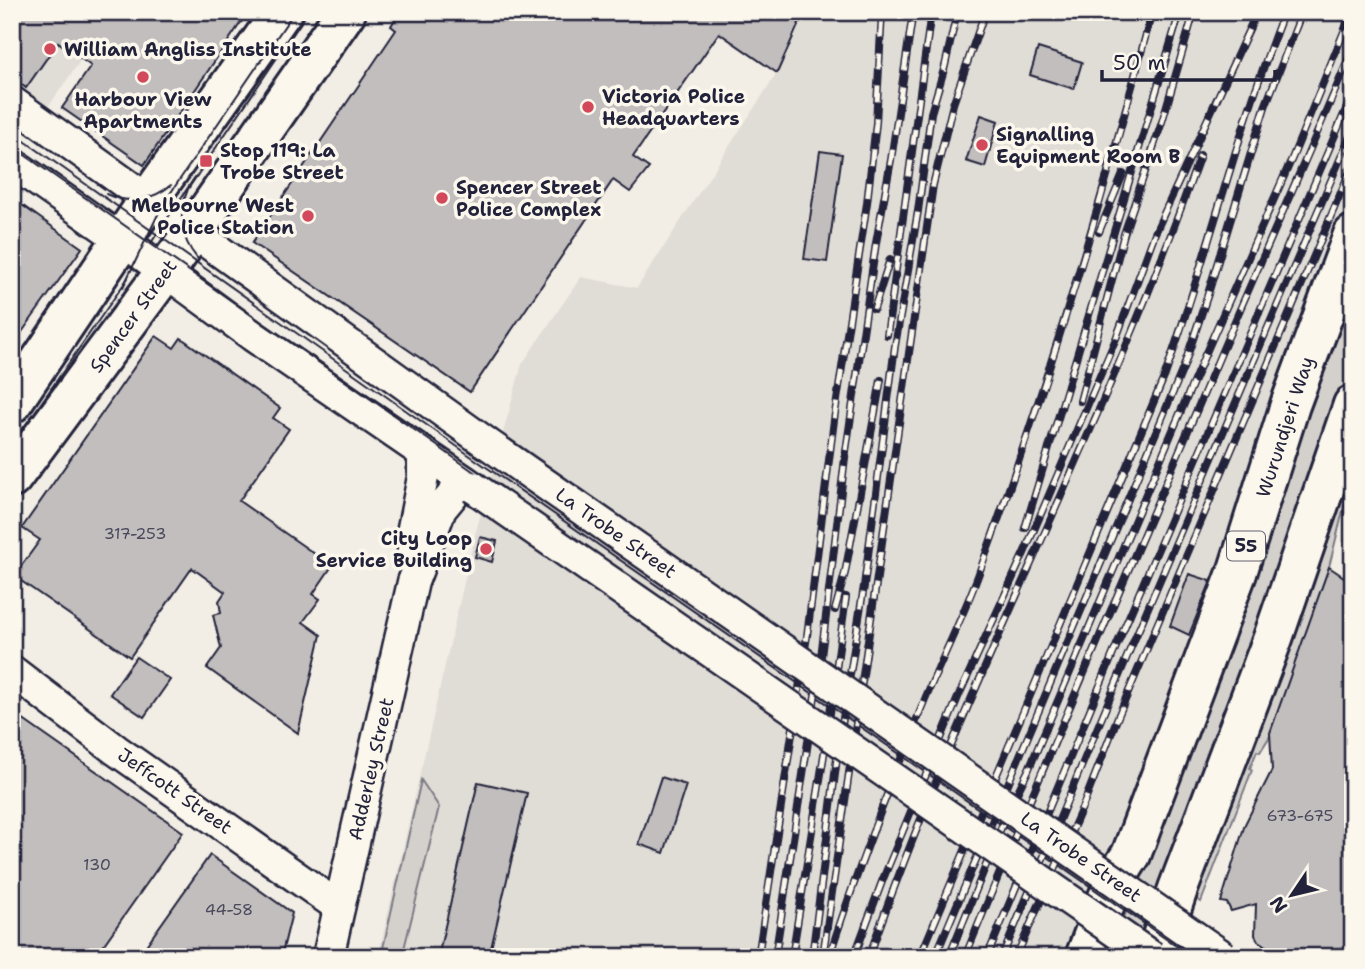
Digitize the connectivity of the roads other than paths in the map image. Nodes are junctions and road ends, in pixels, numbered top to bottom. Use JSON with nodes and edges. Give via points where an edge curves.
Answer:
{"nodes":[{"id":1,"x":282,"y":12,"type":"edge"},
{"id":2,"x":346,"y":12,"type":"edge"},
{"id":3,"x":12,"y":102,"type":"edge"},
{"id":4,"x":12,"y":163,"type":"edge"},
{"id":5,"x":149,"y":201,"type":"junction"},
{"id":6,"x":192,"y":233,"type":"junction"},
{"id":7,"x":1353,"y":235,"type":"edge"},
{"id":8,"x":122,"y":240,"type":"junction"},
{"id":9,"x":165,"y":272,"type":"junction"},
{"id":10,"x":12,"y":403,"type":"edge"},
{"id":11,"x":1353,"y":405,"type":"edge"},
{"id":12,"x":423,"y":454,"type":"junction"},
{"id":13,"x":12,"y":478,"type":"edge"},
{"id":14,"x":469,"y":484,"type":"junction"},
{"id":15,"x":413,"y":582,"type":"junction"},
{"id":16,"x":12,"y":671,"type":"edge"},
{"id":17,"x":1131,"y":855,"type":"junction"},
{"id":18,"x":340,"y":907,"type":"junction"},
{"id":19,"x":328,"y":957,"type":"edge"},
{"id":20,"x":1085,"y":957,"type":"edge"},
{"id":21,"x":1094,"y":957,"type":"edge"},
{"id":22,"x":1154,"y":957,"type":"edge"},
{"id":23,"x":1224,"y":957,"type":"edge"}],
"edges":[{"from":1,"to":5,"type":"main road"},
{"from":2,"to":6,"type":"main road","name":"Spencer Street"},
{"from":3,"to":5,"type":"street","name":"La Trobe Street"},
{"from":4,"to":8,"type":"street"},
{"from":5,"to":6,"type":"street","name":"La Trobe Street"},
{"from":5,"to":8,"type":"main road"},
{"from":6,"to":9,"type":"main road","name":"Spencer Street"},
{"from":6,"to":23,"type":"street","name":"La Trobe Street","bridge":true},
{"from":7,"to":17,"type":"main road","name":"Wurundjeri Way","number":"55","via":[[1290,405],[1237,573]]},
{"from":8,"to":9,"type":"street"},
{"from":8,"to":10,"type":"main road"},
{"from":9,"to":12,"type":"street"},
{"from":9,"to":13,"type":"main road","name":"Spencer Street"},
{"from":11,"to":22,"type":"main road","via":[[1273,638]]},
{"from":12,"to":14,"type":"street"},
{"from":12,"to":15,"type":"street","name":"Adderley Street","via":[[413,528]]},
{"from":14,"to":15,"type":"street","name":"Adderley Street","via":[[441,509]]},
{"from":14,"to":22,"type":"street","bridge":true},
{"from":15,"to":18,"type":"street","name":"Adderley Street"},
{"from":16,"to":18,"type":"street","name":"Jeffcott Street"},
{"from":17,"to":20,"type":"main road","name":"Wurundjeri Way","via":[[1105,901]]},
{"from":17,"to":21,"type":"main road","name":"Wurundjeri Way","number":"55"},
{"from":18,"to":19,"type":"street","name":"Adderley Street"}]}
